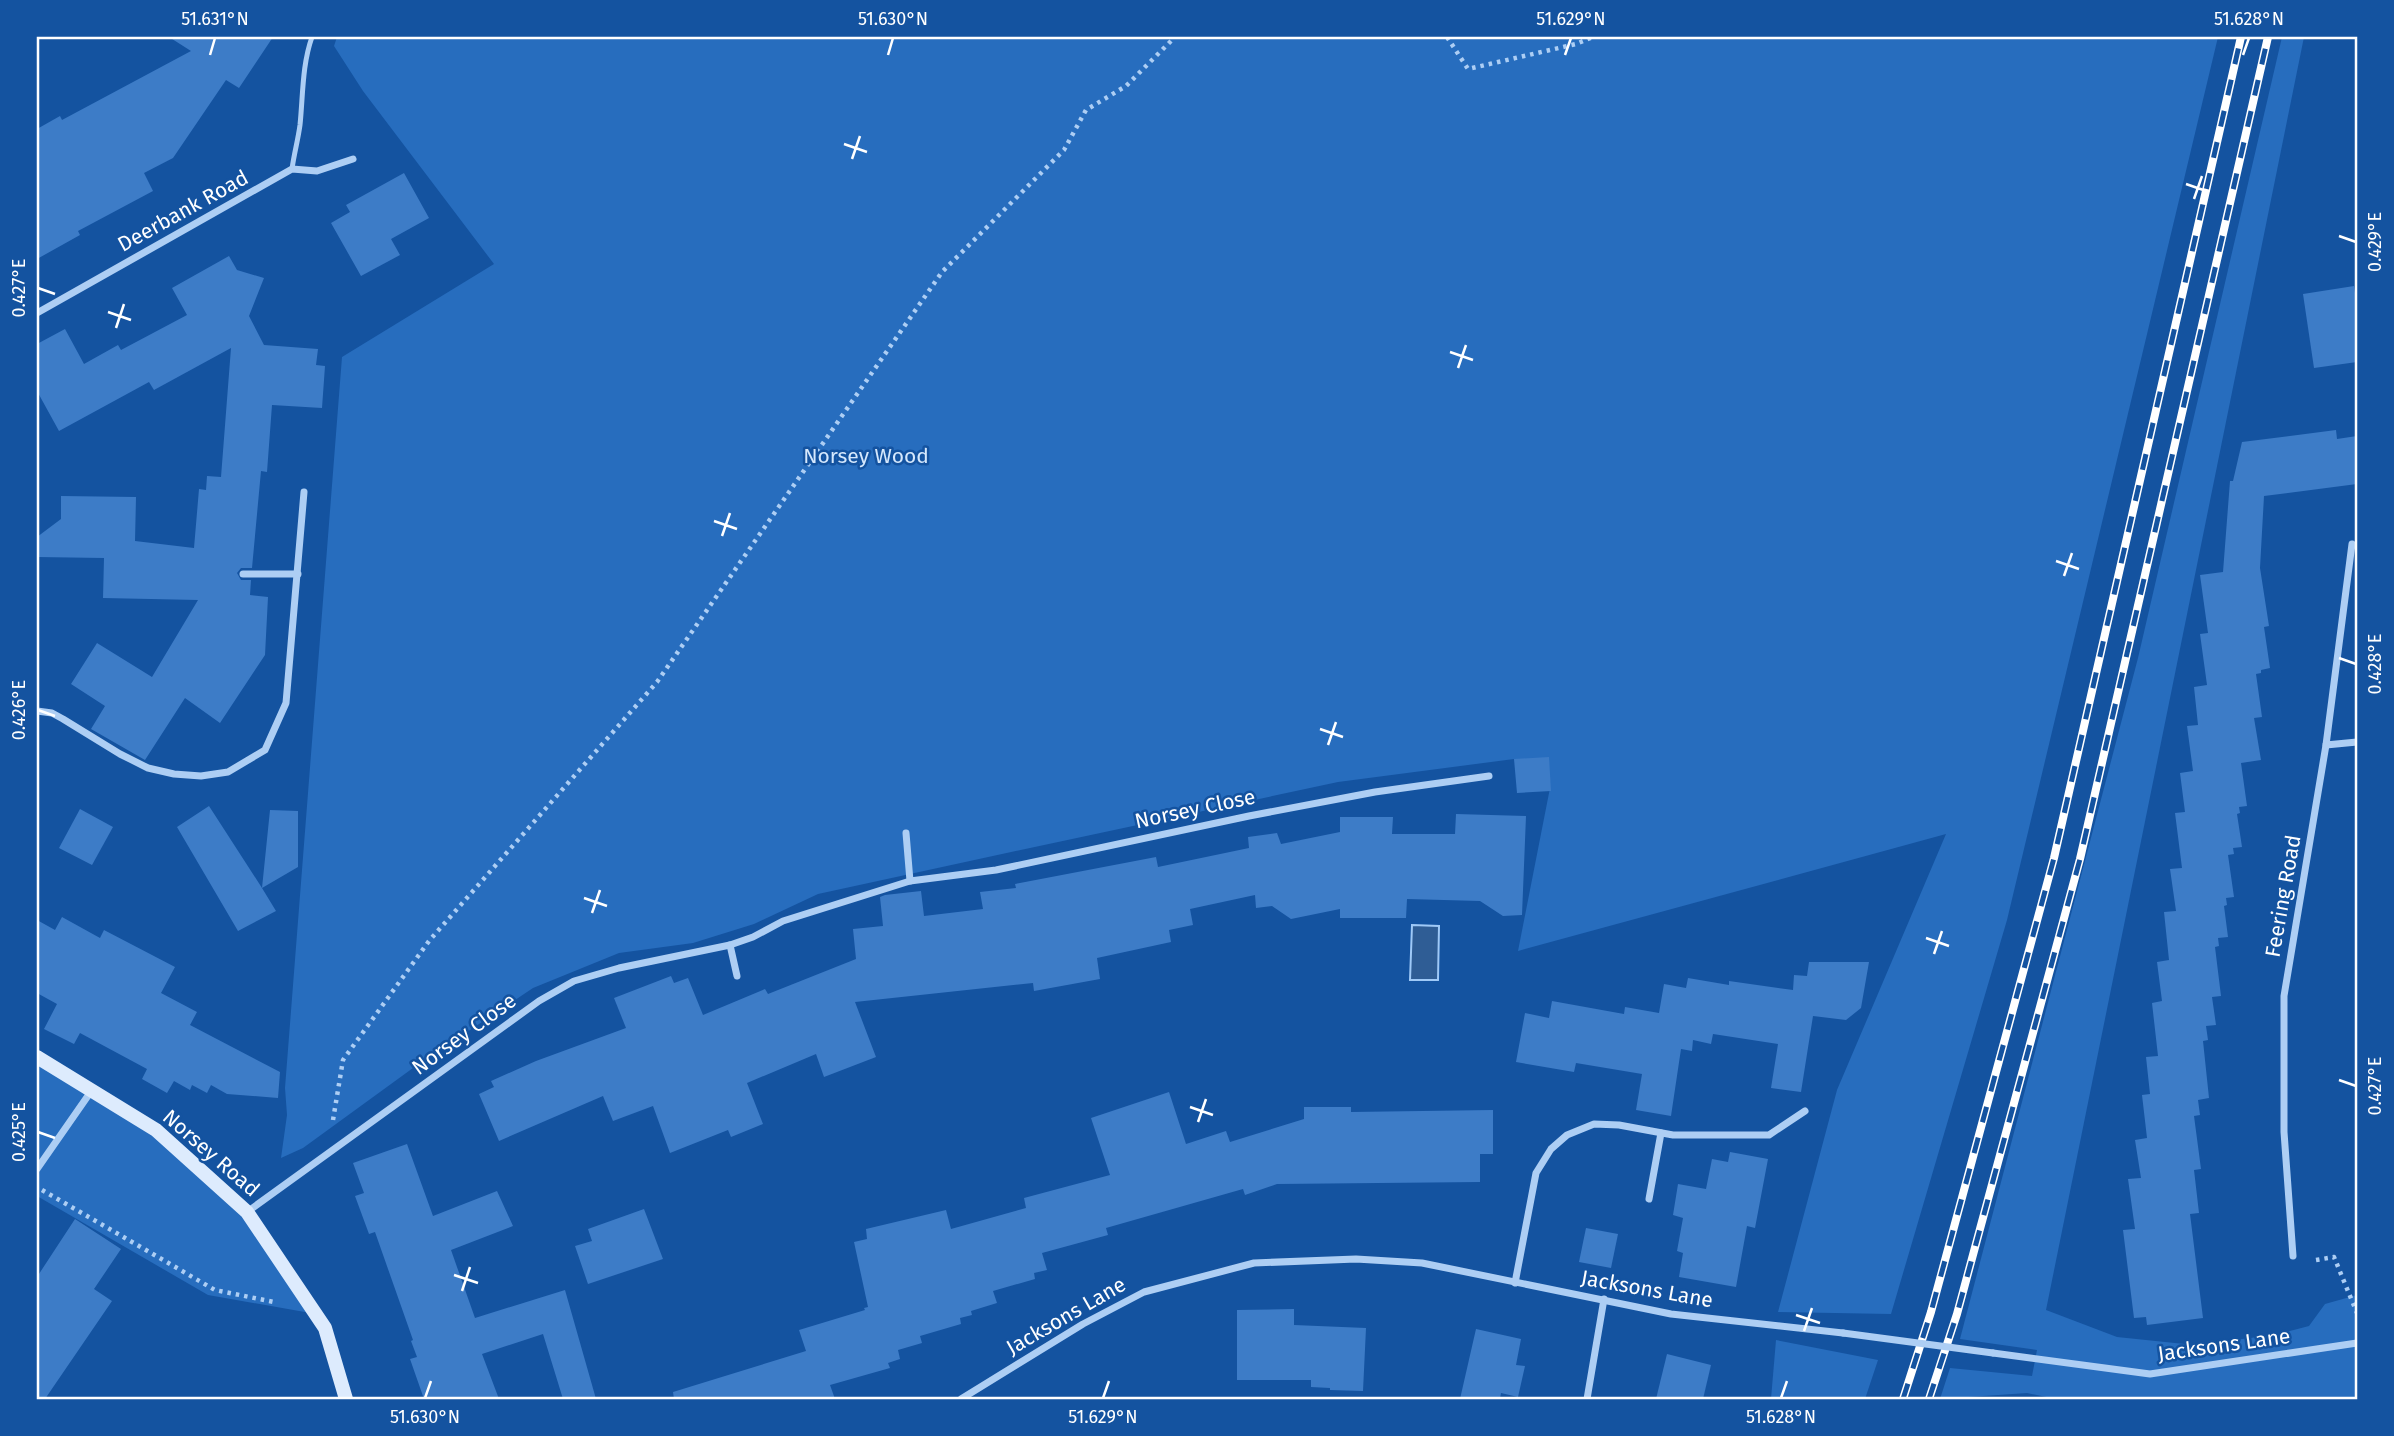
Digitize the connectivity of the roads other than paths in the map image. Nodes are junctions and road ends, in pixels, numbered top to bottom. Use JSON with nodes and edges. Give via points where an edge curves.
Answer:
{"nodes":[{"id":1,"x":312,"y":37,"type":"edge"},
{"id":2,"x":353,"y":159,"type":"dead end"},
{"id":3,"x":292,"y":169,"type":"junction"},
{"id":4,"x":37,"y":313,"type":"edge"},
{"id":5,"x":304,"y":492,"type":"dead end"},
{"id":6,"x":2352,"y":544,"type":"dead end"},
{"id":7,"x":243,"y":573,"type":"dead end"},
{"id":8,"x":298,"y":574,"type":"junction"},
{"id":9,"x":37,"y":711,"type":"edge"},
{"id":10,"x":2357,"y":742,"type":"edge"},
{"id":11,"x":2326,"y":745,"type":"junction"},
{"id":12,"x":1489,"y":776,"type":"dead end"},
{"id":13,"x":906,"y":833,"type":"dead end"},
{"id":14,"x":910,"y":881,"type":"junction"},
{"id":15,"x":730,"y":945,"type":"junction"},
{"id":16,"x":737,"y":976,"type":"dead end"},
{"id":17,"x":37,"y":1057,"type":"edge"},
{"id":18,"x":93,"y":1089,"type":"junction"},
{"id":19,"x":1805,"y":1111,"type":"dead end"},
{"id":20,"x":1661,"y":1133,"type":"junction"},
{"id":21,"x":37,"y":1169,"type":"edge"},
{"id":22,"x":1649,"y":1199,"type":"dead end"},
{"id":23,"x":247,"y":1212,"type":"junction"},
{"id":24,"x":2293,"y":1256,"type":"road end"},
{"id":25,"x":1515,"y":1283,"type":"junction"},
{"id":26,"x":1604,"y":1299,"type":"junction"},
{"id":27,"x":2357,"y":1343,"type":"edge"},
{"id":28,"x":346,"y":1399,"type":"edge"},
{"id":29,"x":961,"y":1399,"type":"edge"},
{"id":30,"x":1587,"y":1399,"type":"edge"}],
"edges":[{"from":1,"to":3,"type":"lane"},
{"from":2,"to":3,"type":"street","name":"Deerbank Road","via":[[317,171]]},
{"from":3,"to":4,"type":"street","name":"Deerbank Road"},
{"from":5,"to":8,"type":"street"},
{"from":6,"to":11,"type":"street","name":"Feering Road"},
{"from":7,"to":8,"type":"street"},
{"from":8,"to":9,"type":"street","via":[[286,703],[265,750],[228,772],[201,776],[148,768],[52,713]]},
{"from":10,"to":11,"type":"street"},
{"from":11,"to":24,"type":"street","name":"Feering Road","via":[[2284,996],[2284,1132]]},
{"from":12,"to":14,"type":"street","name":"Norsey Close","via":[[1362,794],[996,870]]},
{"from":13,"to":14,"type":"street"},
{"from":14,"to":15,"type":"street","name":"Norsey Close","via":[[783,921]]},
{"from":15,"to":16,"type":"street"},
{"from":15,"to":23,"type":"street","name":"Norsey Close","via":[[574,981],[539,1001]]},
{"from":17,"to":18,"type":"street","name":"Norsey Road"},
{"from":18,"to":21,"type":"street"},
{"from":18,"to":23,"type":"street","name":"Norsey Road","via":[[156,1130]]},
{"from":19,"to":20,"type":"street","via":[[1769,1135]]},
{"from":20,"to":22,"type":"street"},
{"from":20,"to":25,"type":"street","via":[[1594,1124],[1567,1135],[1551,1149],[1536,1173]]},
{"from":23,"to":28,"type":"street","name":"Norsey Road","via":[[325,1328]]},
{"from":25,"to":26,"type":"street","name":"Jacksons Lane"},
{"from":25,"to":29,"type":"street","name":"Jacksons Lane","via":[[1409,1262],[1254,1263],[1144,1292]]},
{"from":26,"to":27,"type":"street","name":"Jacksons Lane","bridge":true,"via":[[1671,1314],[2150,1374]]},
{"from":26,"to":30,"type":"street"}]}
